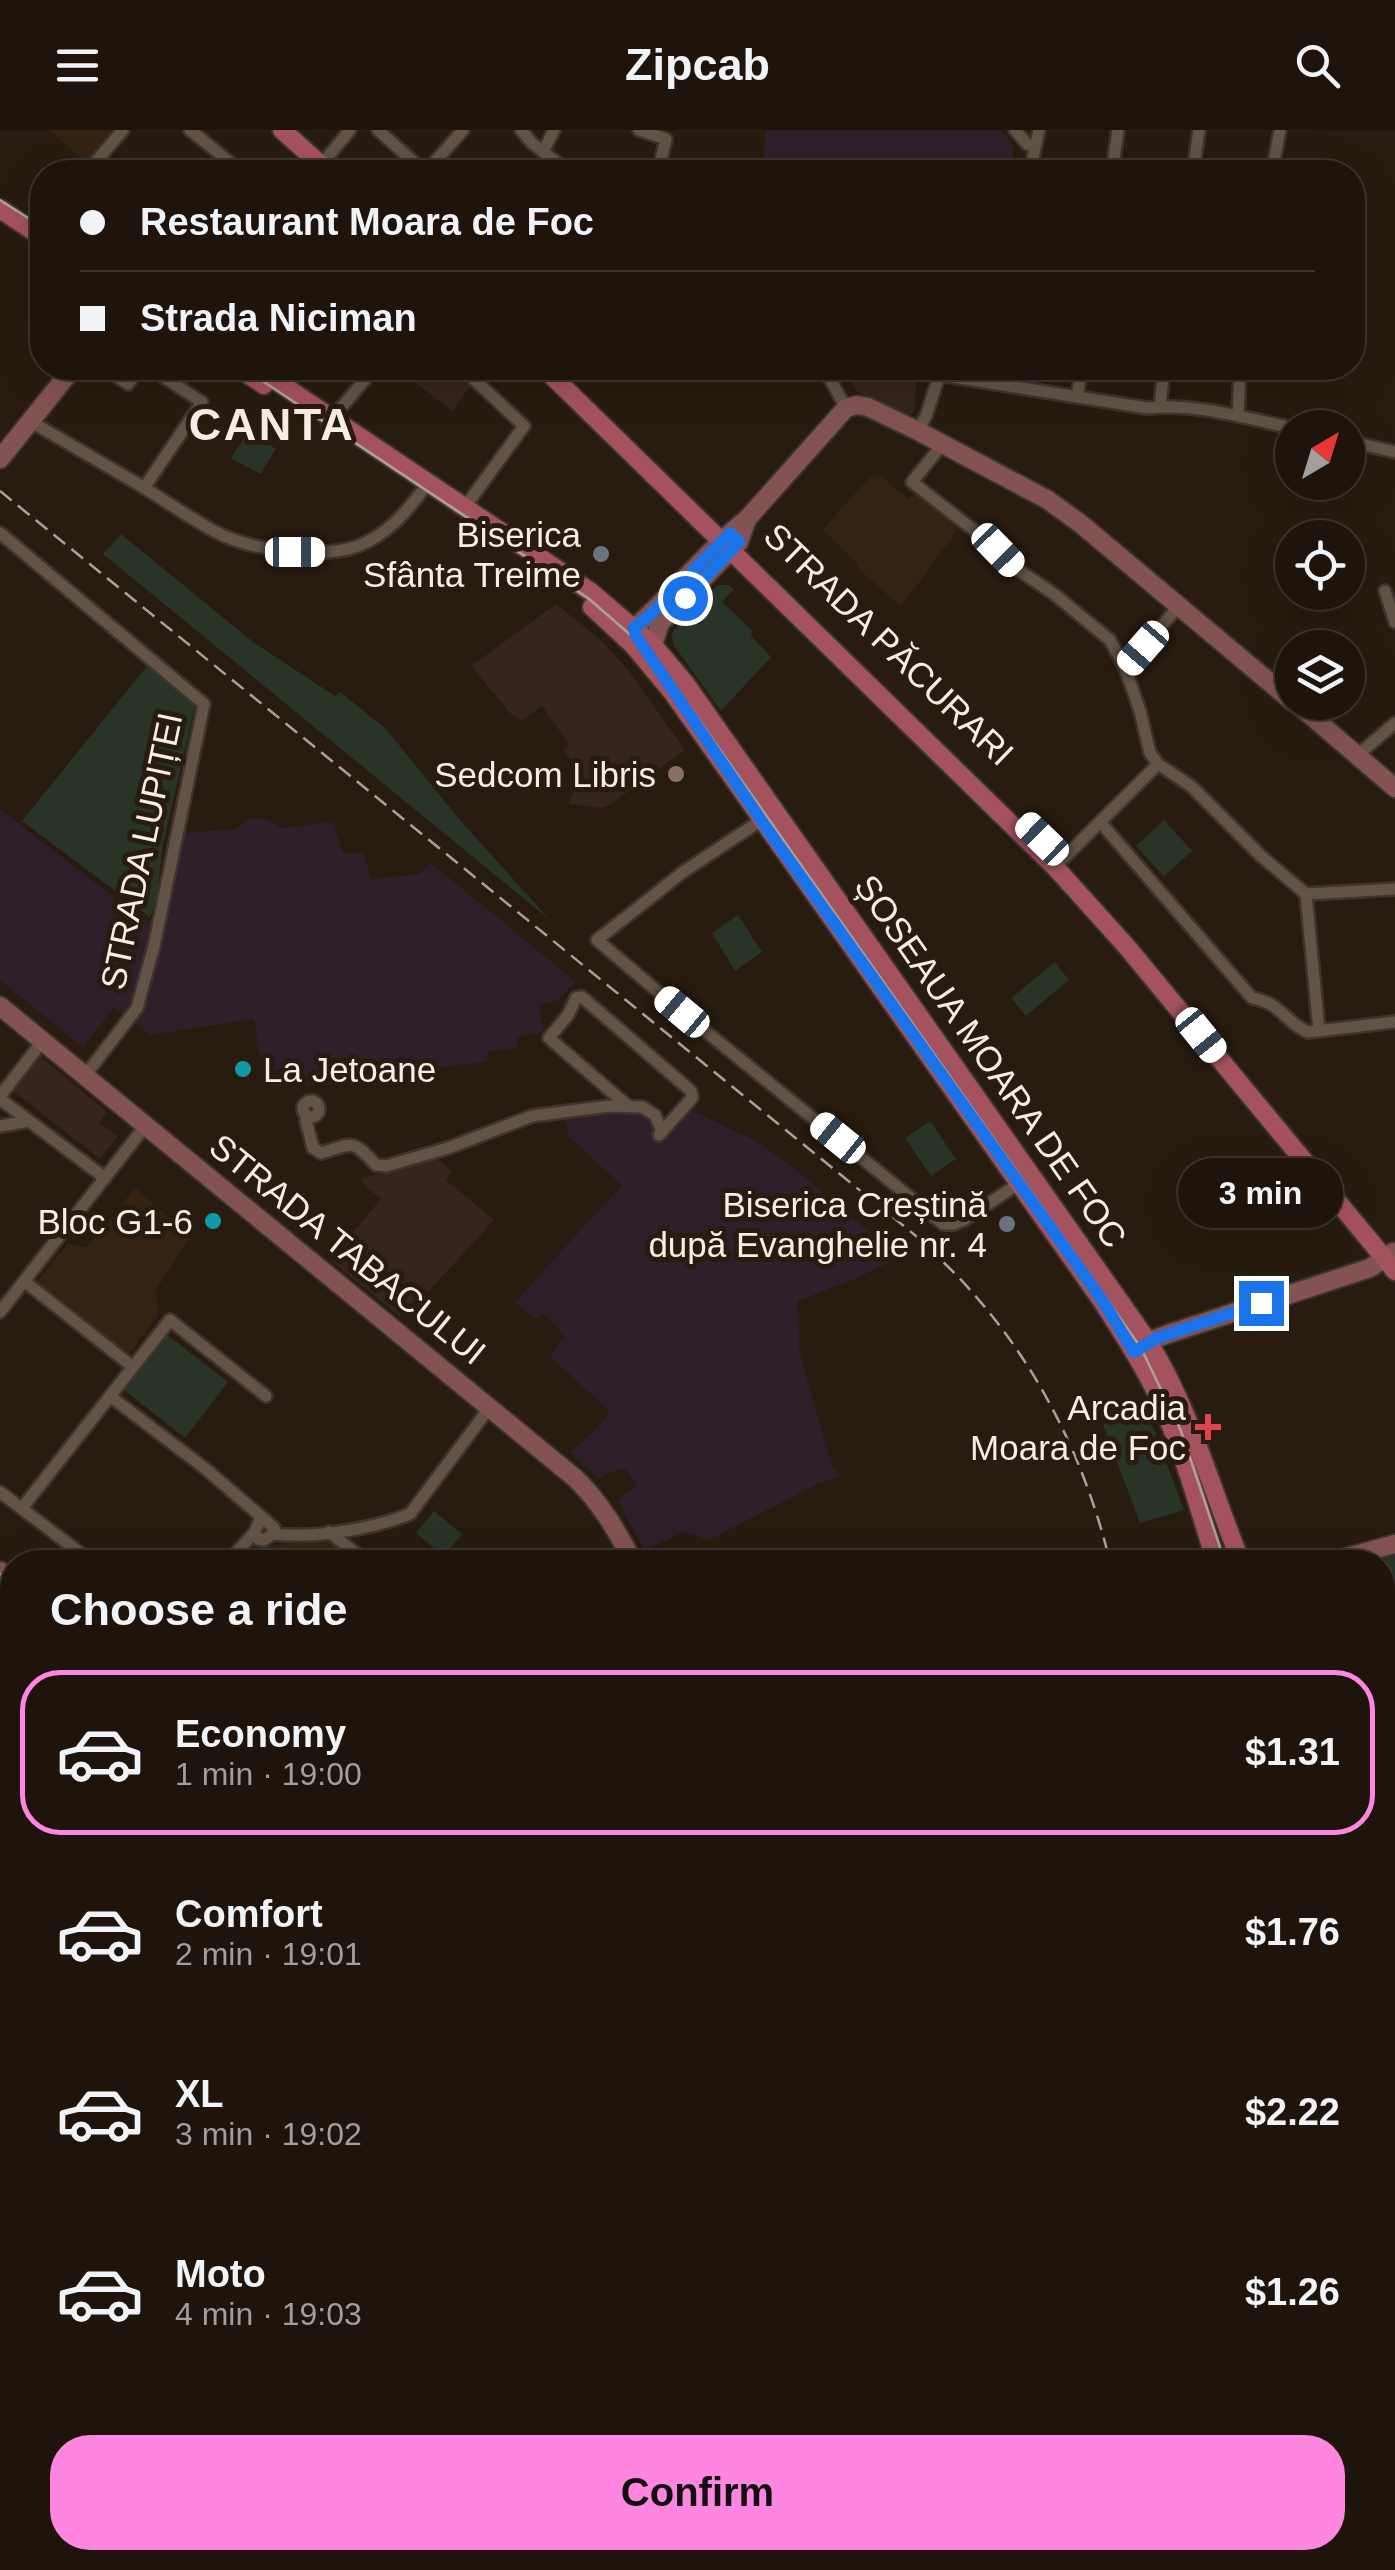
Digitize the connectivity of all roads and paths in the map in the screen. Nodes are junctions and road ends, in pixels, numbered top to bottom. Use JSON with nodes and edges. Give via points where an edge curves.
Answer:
{"nodes":[{"id":1,"x":123,"y":130,"type":"edge"},
{"id":2,"x":190,"y":130,"type":"edge"},
{"id":3,"x":282,"y":130,"type":"edge"},
{"id":4,"x":296,"y":130,"type":"edge"},
{"id":5,"x":350,"y":130,"type":"edge"},
{"id":6,"x":378,"y":130,"type":"edge"},
{"id":7,"x":464,"y":130,"type":"edge"},
{"id":8,"x":521,"y":130,"type":"edge"},
{"id":9,"x":554,"y":130,"type":"edge"},
{"id":10,"x":639,"y":130,"type":"edge"},
{"id":11,"x":1015,"y":130,"type":"edge"},
{"id":12,"x":1039,"y":130,"type":"edge"},
{"id":13,"x":1118,"y":130,"type":"edge"},
{"id":14,"x":1199,"y":130,"type":"edge"},
{"id":15,"x":1280,"y":130,"type":"edge"},
{"id":16,"x":1034,"y":147,"type":"junction"},
{"id":17,"x":543,"y":152,"type":"junction"},
{"id":18,"x":98,"y":160,"type":"edge"},
{"id":19,"x":227,"y":160,"type":"edge"},
{"id":20,"x":320,"y":160,"type":"edge"},
{"id":21,"x":322,"y":160,"type":"edge"},
{"id":22,"x":329,"y":160,"type":"edge"},
{"id":23,"x":412,"y":160,"type":"edge"},
{"id":24,"x":437,"y":160,"type":"edge"},
{"id":25,"x":553,"y":160,"type":"edge"},
{"id":26,"x":661,"y":160,"type":"edge"},
{"id":27,"x":1032,"y":160,"type":"edge"},
{"id":28,"x":1114,"y":160,"type":"edge"},
{"id":29,"x":1195,"y":160,"type":"edge"},
{"id":30,"x":1274,"y":160,"type":"edge"},
{"id":31,"x":0,"y":196,"type":"edge"},
{"id":32,"x":0,"y":209,"type":"edge"},
{"id":33,"x":30,"y":216,"type":"edge"},
{"id":34,"x":30,"y":229,"type":"edge"},
{"id":35,"x":63,"y":380,"type":"edge"},
{"id":36,"x":169,"y":380,"type":"edge"},
{"id":37,"x":259,"y":380,"type":"edge"},
{"id":38,"x":273,"y":380,"type":"edge"},
{"id":39,"x":365,"y":380,"type":"edge"},
{"id":40,"x":475,"y":380,"type":"edge"},
{"id":41,"x":557,"y":380,"type":"edge"},
{"id":42,"x":571,"y":380,"type":"edge"},
{"id":43,"x":831,"y":380,"type":"edge"},
{"id":44,"x":939,"y":380,"type":"edge"},
{"id":45,"x":1001,"y":380,"type":"edge"},
{"id":46,"x":1080,"y":380,"type":"edge"},
{"id":47,"x":1163,"y":380,"type":"edge"},
{"id":48,"x":1240,"y":380,"type":"edge"},
{"id":49,"x":1077,"y":398,"type":"junction"},
{"id":50,"x":1160,"y":407,"type":"junction"},
{"id":51,"x":846,"y":408,"type":"junction"},
{"id":52,"x":1238,"y":416,"type":"junction"},
{"id":53,"x":30,"y":421,"type":"junction"},
{"id":54,"x":330,"y":423,"type":"junction"},
{"id":55,"x":1275,"y":424,"type":"edge"},
{"id":56,"x":918,"y":432,"type":"junction"},
{"id":57,"x":942,"y":445,"type":"junction"},
{"id":58,"x":1365,"y":445,"type":"edge"},
{"id":59,"x":1395,"y":452,"type":"edge"},
{"id":60,"x":1,"y":454,"type":"edge"},
{"id":61,"x":144,"y":488,"type":"junction"},
{"id":62,"x":422,"y":491,"type":"junction"},
{"id":63,"x":465,"y":507,"type":"junction"},
{"id":64,"x":0,"y":533,"type":"edge"},
{"id":65,"x":731,"y":541,"type":"junction"},
{"id":66,"x":1385,"y":591,"type":"dead end"},
{"id":67,"x":1179,"y":606,"type":"junction"},
{"id":68,"x":1395,"y":622,"type":"edge"},
{"id":69,"x":640,"y":640,"type":"junction"},
{"id":70,"x":1125,"y":668,"type":"junction"},
{"id":71,"x":1275,"y":686,"type":"edge"},
{"id":72,"x":673,"y":693,"type":"joint"},
{"id":73,"x":1316,"y":720,"type":"edge"},
{"id":74,"x":1395,"y":723,"type":"edge"},
{"id":75,"x":1358,"y":755,"type":"junction"},
{"id":76,"x":1158,"y":764,"type":"junction"},
{"id":77,"x":1395,"y":788,"type":"edge"},
{"id":78,"x":768,"y":816,"type":"junction"},
{"id":79,"x":1100,"y":823,"type":"junction"},
{"id":80,"x":1059,"y":863,"type":"junction"},
{"id":81,"x":1395,"y":889,"type":"edge"},
{"id":82,"x":1306,"y":894,"type":"junction"},
{"id":83,"x":0,"y":1006,"type":"edge"},
{"id":84,"x":1395,"y":1022,"type":"edge"},
{"id":85,"x":1319,"y":1031,"type":"junction"},
{"id":86,"x":42,"y":1042,"type":"junction"},
{"id":87,"x":84,"y":1077,"type":"junction"},
{"id":88,"x":0,"y":1097,"type":"edge"},
{"id":89,"x":629,"y":1106,"type":"junction"},
{"id":90,"x":308,"y":1116,"type":"dead end"},
{"id":91,"x":29,"y":1121,"type":"junction"},
{"id":92,"x":146,"y":1125,"type":"junction"},
{"id":93,"x":0,"y":1126,"type":"edge"},
{"id":94,"x":104,"y":1178,"type":"junction"},
{"id":95,"x":1025,"y":1179,"type":"junction"},
{"id":96,"x":1392,"y":1259,"type":"edge"},
{"id":97,"x":24,"y":1282,"type":"junction"},
{"id":98,"x":0,"y":1312,"type":"edge"},
{"id":99,"x":1142,"y":1347,"type":"junction"},
{"id":100,"x":134,"y":1367,"type":"junction"},
{"id":101,"x":110,"y":1396,"type":"junction"},
{"id":102,"x":266,"y":1396,"type":"dead end"},
{"id":103,"x":490,"y":1407,"type":"junction"},
{"id":104,"x":0,"y":1492,"type":"edge"},
{"id":105,"x":22,"y":1508,"type":"junction"},
{"id":106,"x":264,"y":1520,"type":"junction"},
{"id":107,"x":254,"y":1532,"type":"junction"},
{"id":108,"x":328,"y":1532,"type":"junction"},
{"id":109,"x":273,"y":1534,"type":"junction"},
{"id":110,"x":76,"y":1550,"type":"edge"},
{"id":111,"x":238,"y":1550,"type":"edge"},
{"id":112,"x":351,"y":1550,"type":"edge"},
{"id":113,"x":627,"y":1550,"type":"edge"},
{"id":114,"x":1212,"y":1550,"type":"edge"},
{"id":115,"x":1237,"y":1550,"type":"edge"}],
"edges":[{"from":1,"to":18,"type":"street"},
{"from":2,"to":19,"type":"street"},
{"from":3,"to":20,"type":"main road"},
{"from":4,"to":21,"type":"main road"},
{"from":5,"to":22,"type":"street"},
{"from":6,"to":23,"type":"street"},
{"from":7,"to":24,"type":"street"},
{"from":8,"to":17,"type":"street"},
{"from":9,"to":17,"type":"street"},
{"from":10,"to":26,"type":"street","via":[[666,140]]},
{"from":11,"to":16,"type":"street"},
{"from":12,"to":16,"type":"street"},
{"from":13,"to":28,"type":"street"},
{"from":14,"to":29,"type":"street"},
{"from":15,"to":30,"type":"street"},
{"from":16,"to":27,"type":"street"},
{"from":17,"to":25,"type":"street"},
{"from":31,"to":33,"type":"main road"},
{"from":32,"to":34,"type":"main road"},
{"from":35,"to":53,"type":"street"},
{"from":36,"to":61,"type":"street","via":[[202,402]]},
{"from":37,"to":54,"type":"main road"},
{"from":38,"to":54,"type":"main road"},
{"from":39,"to":54,"type":"street"},
{"from":40,"to":63,"type":"street","via":[[524,426]]},
{"from":41,"to":65,"type":"main road"},
{"from":42,"to":65,"type":"main road"},
{"from":43,"to":51,"type":"street"},
{"from":44,"to":56,"type":"street"},
{"from":45,"to":49,"type":"street"},
{"from":46,"to":49,"type":"street"},
{"from":47,"to":50,"type":"street"},
{"from":48,"to":52,"type":"street"},
{"from":49,"to":50,"type":"street"},
{"from":50,"to":52,"type":"street"},
{"from":51,"to":56,"type":"street","via":[[868,407]]},
{"from":51,"to":65,"type":"street"},
{"from":52,"to":55,"type":"street"},
{"from":53,"to":60,"type":"street"},
{"from":53,"to":61,"type":"street"},
{"from":54,"to":62,"type":"main road"},
{"from":54,"to":63,"type":"main road"},
{"from":56,"to":57,"type":"street"},
{"from":57,"to":67,"type":"street","via":[[1060,508]]},
{"from":57,"to":70,"type":"street","via":[[912,482],[1102,632]]},
{"from":58,"to":59,"type":"street"},
{"from":61,"to":62,"type":"street","via":[[223,536],[295,552],[358,546],[387,530]]},
{"from":62,"to":69,"type":"main road"},
{"from":63,"to":69,"type":"main road","via":[[592,592]]},
{"from":64,"to":87,"type":"street","name":"STRADA LUPIȚEI","via":[[204,704],[136,1008]]},
{"from":65,"to":69,"type":"street","via":[[651,614]]},
{"from":65,"to":80,"type":"main road","name":"STRADA PĂCURARI"},
{"from":66,"to":68,"type":"street"},
{"from":67,"to":70,"type":"street"},
{"from":67,"to":71,"type":"street"},
{"from":69,"to":72,"type":"street","via":[[636,636]]},
{"from":69,"to":78,"type":"main road","name":"ȘOSEAUA MOARA DE FOC","via":[[685,683]]},
{"from":70,"to":76,"type":"street"},
{"from":72,"to":78,"type":"main road","name":"ȘOSEAUA MOARA DE FOC"},
{"from":73,"to":75,"type":"street"},
{"from":74,"to":75,"type":"street"},
{"from":75,"to":77,"type":"street"},
{"from":76,"to":79,"type":"street"},
{"from":76,"to":82,"type":"street","via":[[1191,786]]},
{"from":78,"to":95,"type":"main road","name":"ȘOSEAUA MOARA DE FOC","via":[[858,932]]},
{"from":78,"to":95,"type":"street","via":[[597,940],[943,1224],[964,1220]]},
{"from":79,"to":80,"type":"street"},
{"from":79,"to":85,"type":"street","via":[[1252,998],[1281,1009],[1297,1027]]},
{"from":80,"to":96,"type":"main road","name":"STRADA PĂCURARI"},
{"from":81,"to":82,"type":"street"},
{"from":82,"to":85,"type":"street"},
{"from":83,"to":86,"type":"street","name":"STRADA TABACULUI"},
{"from":84,"to":85,"type":"street"},
{"from":86,"to":87,"type":"street","name":"STRADA TABACULUI"},
{"from":86,"to":88,"type":"street"},
{"from":87,"to":92,"type":"street","name":"STRADA TABACULUI"},
{"from":88,"to":91,"type":"street"},
{"from":89,"to":89,"type":"street","via":[[655,1115],[661,1134],[691,1091],[582,996],[576,998],[549,1038]]},
{"from":89,"to":90,"type":"street","via":[[532,1116],[386,1166],[376,1166],[349,1144],[321,1153],[313,1148]]},
{"from":91,"to":93,"type":"street"},
{"from":91,"to":94,"type":"street"},
{"from":92,"to":94,"type":"street"},
{"from":92,"to":103,"type":"street","name":"STRADA TABACULUI"},
{"from":94,"to":97,"type":"street"},
{"from":95,"to":99,"type":"main road","name":"ȘOSEAUA MOARA DE FOC","via":[[1102,1300]]},
{"from":96,"to":99,"type":"street"},
{"from":97,"to":98,"type":"street"},
{"from":97,"to":100,"type":"street"},
{"from":99,"to":114,"type":"main road"},
{"from":99,"to":115,"type":"main road","name":"ȘOSEAUA MOARA DE FOC","via":[[1172,1385]]},
{"from":100,"to":101,"type":"street"},
{"from":100,"to":102,"type":"street","via":[[170,1320]]},
{"from":101,"to":105,"type":"street"},
{"from":101,"to":106,"type":"street"},
{"from":103,"to":108,"type":"street","via":[[410,1514]]},
{"from":103,"to":113,"type":"street","name":"STRADA TABACULUI","via":[[591,1494]]},
{"from":104,"to":105,"type":"street"},
{"from":105,"to":110,"type":"street"},
{"from":106,"to":107,"type":"street"},
{"from":106,"to":109,"type":"street"},
{"from":107,"to":109,"type":"street","via":[[264,1540]]},
{"from":107,"to":111,"type":"street"},
{"from":108,"to":109,"type":"street"},
{"from":108,"to":112,"type":"street"}]}
